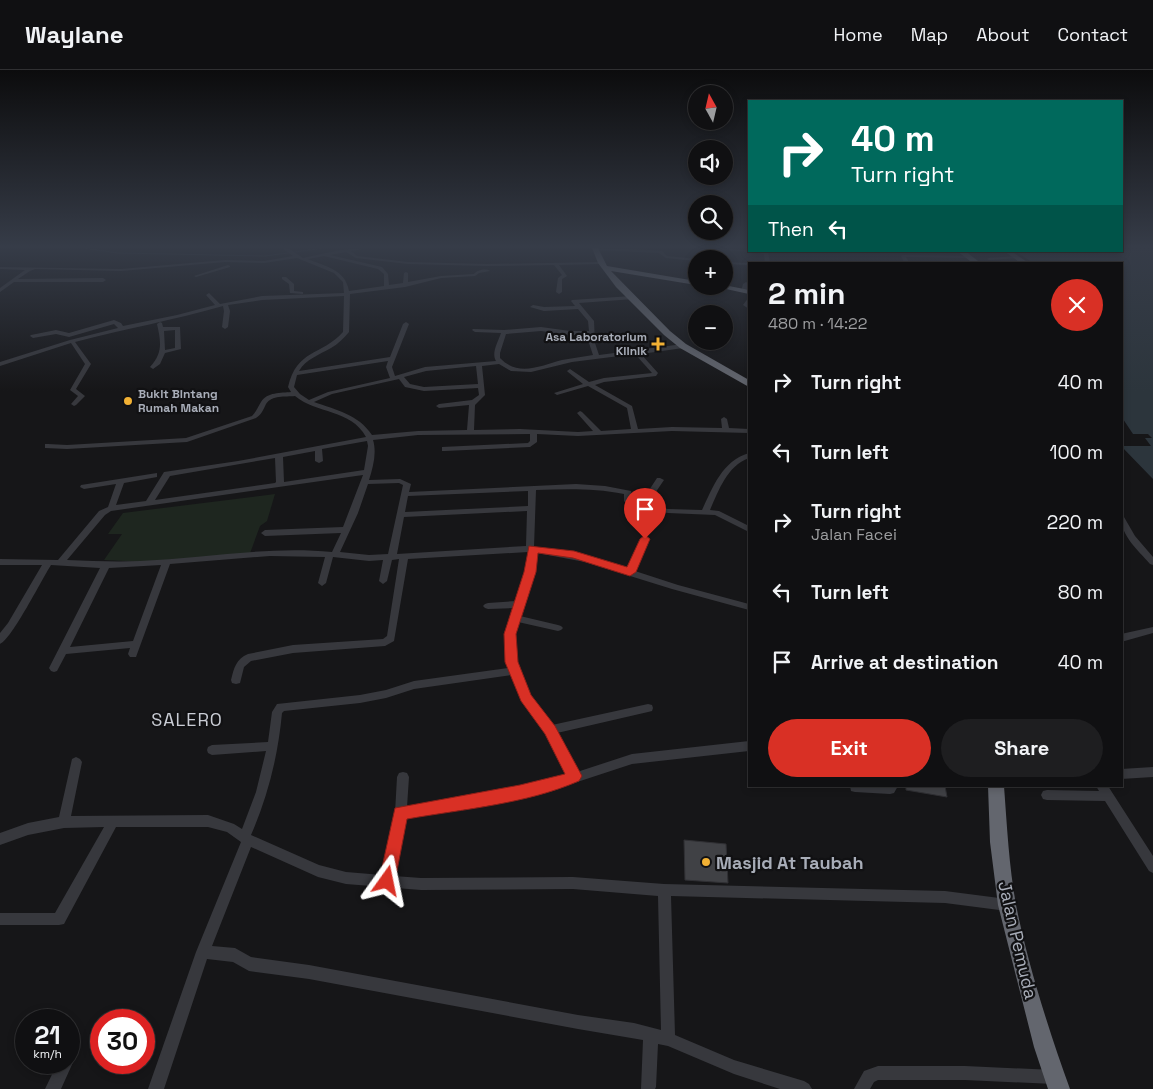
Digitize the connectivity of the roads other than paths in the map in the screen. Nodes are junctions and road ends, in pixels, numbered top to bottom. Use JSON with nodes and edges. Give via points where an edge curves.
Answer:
{"nodes":[{"id":1,"x":209,"y":295,"type":"dead end"},
{"id":2,"x":330,"y":296,"type":"joint"},
{"id":3,"x":334,"y":296,"type":"edge"},
{"id":4,"x":347,"y":296,"type":"edge"},
{"id":5,"x":630,"y":296,"type":"edge"},
{"id":6,"x":632,"y":298,"type":"junction"},
{"id":7,"x":575,"y":303,"type":"junction"},
{"id":8,"x":225,"y":304,"type":"junction"},
{"id":9,"x":218,"y":305,"type":"junction"},
{"id":10,"x":533,"y":307,"type":"dead end"},
{"id":11,"x":159,"y":320,"type":"junction"},
{"id":12,"x":406,"y":324,"type":"dead end"},
{"id":13,"x":225,"y":327,"type":"dead end"},
{"id":14,"x":122,"y":329,"type":"junction"},
{"id":15,"x":161,"y":329,"type":"junction"},
{"id":16,"x":476,"y":330,"type":"dead end"},
{"id":17,"x":504,"y":332,"type":"junction"},
{"id":18,"x":592,"y":333,"type":"junction"},
{"id":19,"x":33,"y":336,"type":"dead end"},
{"id":20,"x":72,"y":341,"type":"junction"},
{"id":21,"x":683,"y":346,"type":"junction"},
{"id":22,"x":163,"y":352,"type":"junction"},
{"id":23,"x":637,"y":353,"type":"junction"},
{"id":24,"x":597,"y":356,"type":"junction"},
{"id":25,"x":390,"y":360,"type":"junction"},
{"id":26,"x":501,"y":362,"type":"junction"},
{"id":27,"x":0,"y":364,"type":"edge"},
{"id":28,"x":479,"y":364,"type":"junction"},
{"id":29,"x":153,"y":367,"type":"dead end"},
{"id":30,"x":570,"y":371,"type":"dead end"},
{"id":31,"x":294,"y":374,"type":"junction"},
{"id":32,"x":401,"y":377,"type":"junction"},
{"id":33,"x":393,"y":379,"type":"junction"},
{"id":34,"x":748,"y":383,"type":"edge"},
{"id":35,"x":588,"y":384,"type":"junction"},
{"id":36,"x":482,"y":386,"type":"junction"},
{"id":37,"x":557,"y":392,"type":"dead end"},
{"id":38,"x":295,"y":394,"type":"junction"},
{"id":39,"x":309,"y":402,"type":"junction"},
{"id":40,"x":474,"y":402,"type":"junction"},
{"id":41,"x":74,"y":404,"type":"dead end"},
{"id":42,"x":439,"y":406,"type":"dead end"},
{"id":43,"x":580,"y":413,"type":"dead end"},
{"id":44,"x":724,"y":419,"type":"dead end"},
{"id":45,"x":635,"y":431,"type":"junction"},
{"id":46,"x":726,"y":431,"type":"junction"},
{"id":47,"x":748,"y":431,"type":"edge"},
{"id":48,"x":470,"y":432,"type":"junction"},
{"id":49,"x":534,"y":432,"type":"junction"},
{"id":50,"x":599,"y":433,"type":"junction"},
{"id":51,"x":371,"y":438,"type":"junction"},
{"id":52,"x":48,"y":446,"type":"dead end"},
{"id":53,"x":318,"y":448,"type":"junction"},
{"id":54,"x":445,"y":450,"type":"dead end"},
{"id":55,"x":748,"y":454,"type":"edge"},
{"id":56,"x":279,"y":456,"type":"junction"},
{"id":57,"x":319,"y":461,"type":"dead end"},
{"id":58,"x":368,"y":472,"type":"junction"},
{"id":59,"x":154,"y":475,"type":"dead end"},
{"id":60,"x":660,"y":480,"type":"dead end"},
{"id":61,"x":121,"y":481,"type":"junction"},
{"id":62,"x":365,"y":482,"type":"junction"},
{"id":63,"x":277,"y":485,"type":"junction"},
{"id":64,"x":84,"y":487,"type":"dead end"},
{"id":65,"x":532,"y":488,"type":"junction"},
{"id":66,"x":406,"y":494,"type":"junction"},
{"id":67,"x":149,"y":503,"type":"junction"},
{"id":68,"x":643,"y":506,"type":"junction"},
{"id":69,"x":532,"y":508,"type":"junction"},
{"id":70,"x":111,"y":509,"type":"junction"},
{"id":71,"x":705,"y":512,"type":"junction"},
{"id":72,"x":402,"y":515,"type":"junction"},
{"id":73,"x":1123,"y":523,"type":"edge"},
{"id":74,"x":748,"y":528,"type":"edge"},
{"id":75,"x":345,"y":530,"type":"junction"},
{"id":76,"x":265,"y":533,"type":"dead end"},
{"id":77,"x":645,"y":539,"type":"dead end"},
{"id":78,"x":531,"y":549,"type":"junction"},
{"id":79,"x":333,"y":554,"type":"junction"},
{"id":80,"x":390,"y":556,"type":"junction"},
{"id":81,"x":404,"y":556,"type":"junction"},
{"id":82,"x":0,"y":562,"type":"edge"},
{"id":83,"x":48,"y":562,"type":"junction"},
{"id":84,"x":1153,"y":562,"type":"edge"},
{"id":85,"x":60,"y":563,"type":"junction"},
{"id":86,"x":166,"y":563,"type":"junction"},
{"id":87,"x":106,"y":565,"type":"junction"},
{"id":88,"x":630,"y":572,"type":"junction"},
{"id":89,"x":383,"y":581,"type":"dead end"},
{"id":90,"x":322,"y":583,"type":"dead end"},
{"id":91,"x":520,"y":604,"type":"junction"},
{"id":92,"x":488,"y":606,"type":"dead end"},
{"id":93,"x":748,"y":607,"type":"edge"},
{"id":94,"x":515,"y":618,"type":"junction"},
{"id":95,"x":558,"y":628,"type":"dead end"},
{"id":96,"x":1153,"y":630,"type":"edge"},
{"id":97,"x":1123,"y":638,"type":"edge"},
{"id":98,"x":0,"y":640,"type":"edge"},
{"id":99,"x":137,"y":644,"type":"junction"},
{"id":100,"x":63,"y":651,"type":"junction"},
{"id":101,"x":133,"y":654,"type":"dead end"},
{"id":102,"x":54,"y":668,"type":"dead end"},
{"id":103,"x":514,"y":671,"type":"junction"},
{"id":104,"x":236,"y":680,"type":"dead end"},
{"id":105,"x":648,"y":708,"type":"dead end"},
{"id":106,"x":550,"y":730,"type":"junction"},
{"id":107,"x":272,"y":746,"type":"junction"},
{"id":108,"x":748,"y":746,"type":"edge"},
{"id":109,"x":212,"y":750,"type":"dead end"},
{"id":110,"x":76,"y":762,"type":"dead end"},
{"id":111,"x":1153,"y":772,"type":"edge"},
{"id":112,"x":1123,"y":774,"type":"edge"},
{"id":113,"x":574,"y":776,"type":"junction"},
{"id":114,"x":402,"y":777,"type":"dead end"},
{"id":115,"x":891,"y":787,"type":"edge"},
{"id":116,"x":996,"y":787,"type":"edge"},
{"id":117,"x":855,"y":788,"type":"dead end"},
{"id":118,"x":1105,"y":791,"type":"edge"},
{"id":119,"x":1047,"y":795,"type":"dead end"},
{"id":120,"x":401,"y":813,"type":"junction"},
{"id":121,"x":64,"y":822,"type":"junction"},
{"id":122,"x":113,"y":822,"type":"junction"},
{"id":123,"x":0,"y":839,"type":"edge"},
{"id":124,"x":246,"y":839,"type":"junction"},
{"id":125,"x":1153,"y":867,"type":"edge"},
{"id":126,"x":387,"y":881,"type":"junction"},
{"id":127,"x":664,"y":890,"type":"junction"},
{"id":128,"x":1007,"y":904,"type":"junction"},
{"id":129,"x":0,"y":919,"type":"edge"},
{"id":130,"x":203,"y":952,"type":"junction"},
{"id":131,"x":651,"y":1034,"type":"junction"},
{"id":132,"x":668,"y":1039,"type":"junction"},
{"id":133,"x":60,"y":1074,"type":"edge"},
{"id":134,"x":1057,"y":1083,"type":"edge"},
{"id":135,"x":648,"y":1087,"type":"dead end"},
{"id":136,"x":53,"y":1089,"type":"edge"},
{"id":137,"x":156,"y":1089,"type":"edge"},
{"id":138,"x":804,"y":1089,"type":"edge"},
{"id":139,"x":862,"y":1089,"type":"edge"}],
"edges":[{"from":1,"to":9,"type":"street"},
{"from":2,"to":3,"type":"street"},
{"from":2,"to":8,"type":"street","via":[[262,298]]},
{"from":4,"to":31,"type":"street","via":[[346,332],[340,340],[302,361]]},
{"from":5,"to":6,"type":"highway"},
{"from":6,"to":7,"type":"street"},
{"from":6,"to":21,"type":"highway"},
{"from":7,"to":10,"type":"street","via":[[544,309]]},
{"from":7,"to":18,"type":"street","via":[[591,321]]},
{"from":8,"to":9,"type":"street"},
{"from":8,"to":13,"type":"street"},
{"from":9,"to":11,"type":"street"},
{"from":11,"to":14,"type":"street"},
{"from":11,"to":15,"type":"street"},
{"from":12,"to":25,"type":"street"},
{"from":14,"to":19,"type":"street","via":[[115,322],[69,335],[56,332]]},
{"from":14,"to":20,"type":"street"},
{"from":15,"to":22,"type":"street"},
{"from":15,"to":22,"type":"street","via":[[178,328],[178,349]]},
{"from":16,"to":17,"type":"street"},
{"from":17,"to":18,"type":"street","via":[[541,329]]},
{"from":17,"to":26,"type":"street","via":[[497,353]]},
{"from":18,"to":24,"type":"street"},
{"from":20,"to":27,"type":"street"},
{"from":20,"to":41,"type":"street","via":[[88,364],[73,390],[82,395]]},
{"from":21,"to":23,"type":"street"},
{"from":21,"to":34,"type":"highway"},
{"from":22,"to":29,"type":"street","via":[[160,362]]},
{"from":23,"to":24,"type":"street"},
{"from":23,"to":35,"type":"street","via":[[654,375]]},
{"from":24,"to":26,"type":"street","via":[[522,370],[513,370]]},
{"from":25,"to":31,"type":"street"},
{"from":25,"to":33,"type":"street","via":[[388,370]]},
{"from":26,"to":28,"type":"street"},
{"from":28,"to":32,"type":"street","via":[[425,369]]},
{"from":28,"to":36,"type":"street"},
{"from":30,"to":35,"type":"street"},
{"from":31,"to":38,"type":"street","via":[[291,387]]},
{"from":32,"to":33,"type":"street"},
{"from":32,"to":36,"type":"street","via":[[406,385],[414,387]]},
{"from":33,"to":39,"type":"street","via":[[340,390]]},
{"from":35,"to":37,"type":"street"},
{"from":35,"to":45,"type":"street","via":[[630,407]]},
{"from":36,"to":40,"type":"street","via":[[482,395]]},
{"from":38,"to":39,"type":"street"},
{"from":38,"to":52,"type":"street","via":[[269,398],[254,417],[187,440]]},
{"from":39,"to":51,"type":"street","via":[[354,418]]},
{"from":40,"to":42,"type":"street"},
{"from":40,"to":48,"type":"street"},
{"from":43,"to":50,"type":"street"},
{"from":44,"to":46,"type":"street"},
{"from":45,"to":46,"type":"street"},
{"from":45,"to":50,"type":"street"},
{"from":46,"to":47,"type":"street"},
{"from":48,"to":49,"type":"street"},
{"from":48,"to":51,"type":"street"},
{"from":49,"to":50,"type":"street"},
{"from":49,"to":54,"type":"street","via":[[530,445]]},
{"from":51,"to":53,"type":"street"},
{"from":51,"to":58,"type":"street"},
{"from":53,"to":56,"type":"street"},
{"from":53,"to":57,"type":"street"},
{"from":55,"to":71,"type":"street","via":[[740,457],[727,470]]},
{"from":56,"to":63,"type":"street","via":[[281,474]]},
{"from":56,"to":67,"type":"street","via":[[168,474]]},
{"from":58,"to":62,"type":"street"},
{"from":58,"to":63,"type":"street"},
{"from":59,"to":61,"type":"street"},
{"from":60,"to":68,"type":"street"},
{"from":61,"to":64,"type":"street"},
{"from":61,"to":70,"type":"street"},
{"from":62,"to":66,"type":"street","via":[[403,482],[407,484]]},
{"from":62,"to":75,"type":"street"},
{"from":63,"to":67,"type":"street"},
{"from":65,"to":66,"type":"street"},
{"from":65,"to":68,"type":"street","via":[[604,488],[628,494],[630,503]]},
{"from":65,"to":69,"type":"street"},
{"from":66,"to":72,"type":"street"},
{"from":67,"to":70,"type":"street"},
{"from":68,"to":71,"type":"street","via":[[668,511]]},
{"from":69,"to":72,"type":"street"},
{"from":69,"to":78,"type":"street"},
{"from":70,"to":85,"type":"street","via":[[102,513]]},
{"from":71,"to":74,"type":"street","via":[[722,515]]},
{"from":72,"to":80,"type":"street"},
{"from":73,"to":84,"type":"street"},
{"from":75,"to":76,"type":"street"},
{"from":75,"to":79,"type":"street"},
{"from":77,"to":88,"type":"street"},
{"from":78,"to":81,"type":"street"},
{"from":78,"to":88,"type":"street","via":[[574,555]]},
{"from":78,"to":91,"type":"street","via":[[530,572]]},
{"from":79,"to":80,"type":"street","via":[[355,558]]},
{"from":79,"to":86,"type":"street","via":[[270,553]]},
{"from":79,"to":90,"type":"street"},
{"from":80,"to":81,"type":"street"},
{"from":80,"to":89,"type":"street"},
{"from":81,"to":104,"type":"street","via":[[391,638],[385,642],[293,649],[248,658],[240,665]]},
{"from":82,"to":83,"type":"street"},
{"from":83,"to":85,"type":"street"},
{"from":83,"to":98,"type":"street"},
{"from":85,"to":87,"type":"street"},
{"from":86,"to":87,"type":"street"},
{"from":86,"to":99,"type":"street"},
{"from":87,"to":100,"type":"street"},
{"from":88,"to":93,"type":"street"},
{"from":91,"to":92,"type":"street"},
{"from":91,"to":94,"type":"street"},
{"from":94,"to":95,"type":"street"},
{"from":94,"to":103,"type":"street","via":[[510,641]]},
{"from":96,"to":97,"type":"street"},
{"from":99,"to":100,"type":"street"},
{"from":99,"to":101,"type":"street"},
{"from":100,"to":102,"type":"street"},
{"from":103,"to":106,"type":"street","via":[[525,697]]},
{"from":103,"to":107,"type":"street","via":[[414,686],[360,699],[281,708],[277,712]]},
{"from":105,"to":106,"type":"street"},
{"from":106,"to":113,"type":"street"},
{"from":107,"to":109,"type":"street"},
{"from":107,"to":124,"type":"street","via":[[266,781]]},
{"from":108,"to":113,"type":"street","via":[[632,758]]},
{"from":110,"to":121,"type":"street"},
{"from":111,"to":112,"type":"street"},
{"from":113,"to":120,"type":"street","via":[[520,792]]},
{"from":114,"to":120,"type":"street"},
{"from":115,"to":117,"type":"street"},
{"from":116,"to":128,"type":"highway","name":"Jalan Pemuda"},
{"from":118,"to":119,"type":"street"},
{"from":118,"to":125,"type":"street"},
{"from":120,"to":126,"type":"street"},
{"from":121,"to":122,"type":"street"},
{"from":121,"to":123,"type":"street"},
{"from":122,"to":124,"type":"street","via":[[208,821],[230,828]]},
{"from":122,"to":129,"type":"street","via":[[59,919]]},
{"from":124,"to":126,"type":"street","via":[[318,871],[346,878]]},
{"from":124,"to":130,"type":"street"},
{"from":126,"to":127,"type":"street","via":[[421,884],[573,883]]},
{"from":127,"to":128,"type":"street","via":[[945,897]]},
{"from":127,"to":132,"type":"street"},
{"from":128,"to":134,"type":"highway","name":"Jalan Pemuda","via":[[1027,986]]},
{"from":130,"to":131,"type":"street","via":[[235,955],[249,964]]},
{"from":130,"to":137,"type":"street"},
{"from":131,"to":132,"type":"street"},
{"from":131,"to":135,"type":"street"},
{"from":132,"to":138,"type":"street","via":[[734,1067]]},
{"from":133,"to":136,"type":"street"},
{"from":134,"to":139,"type":"street","via":[[965,1073],[878,1073],[869,1076]]}]}
